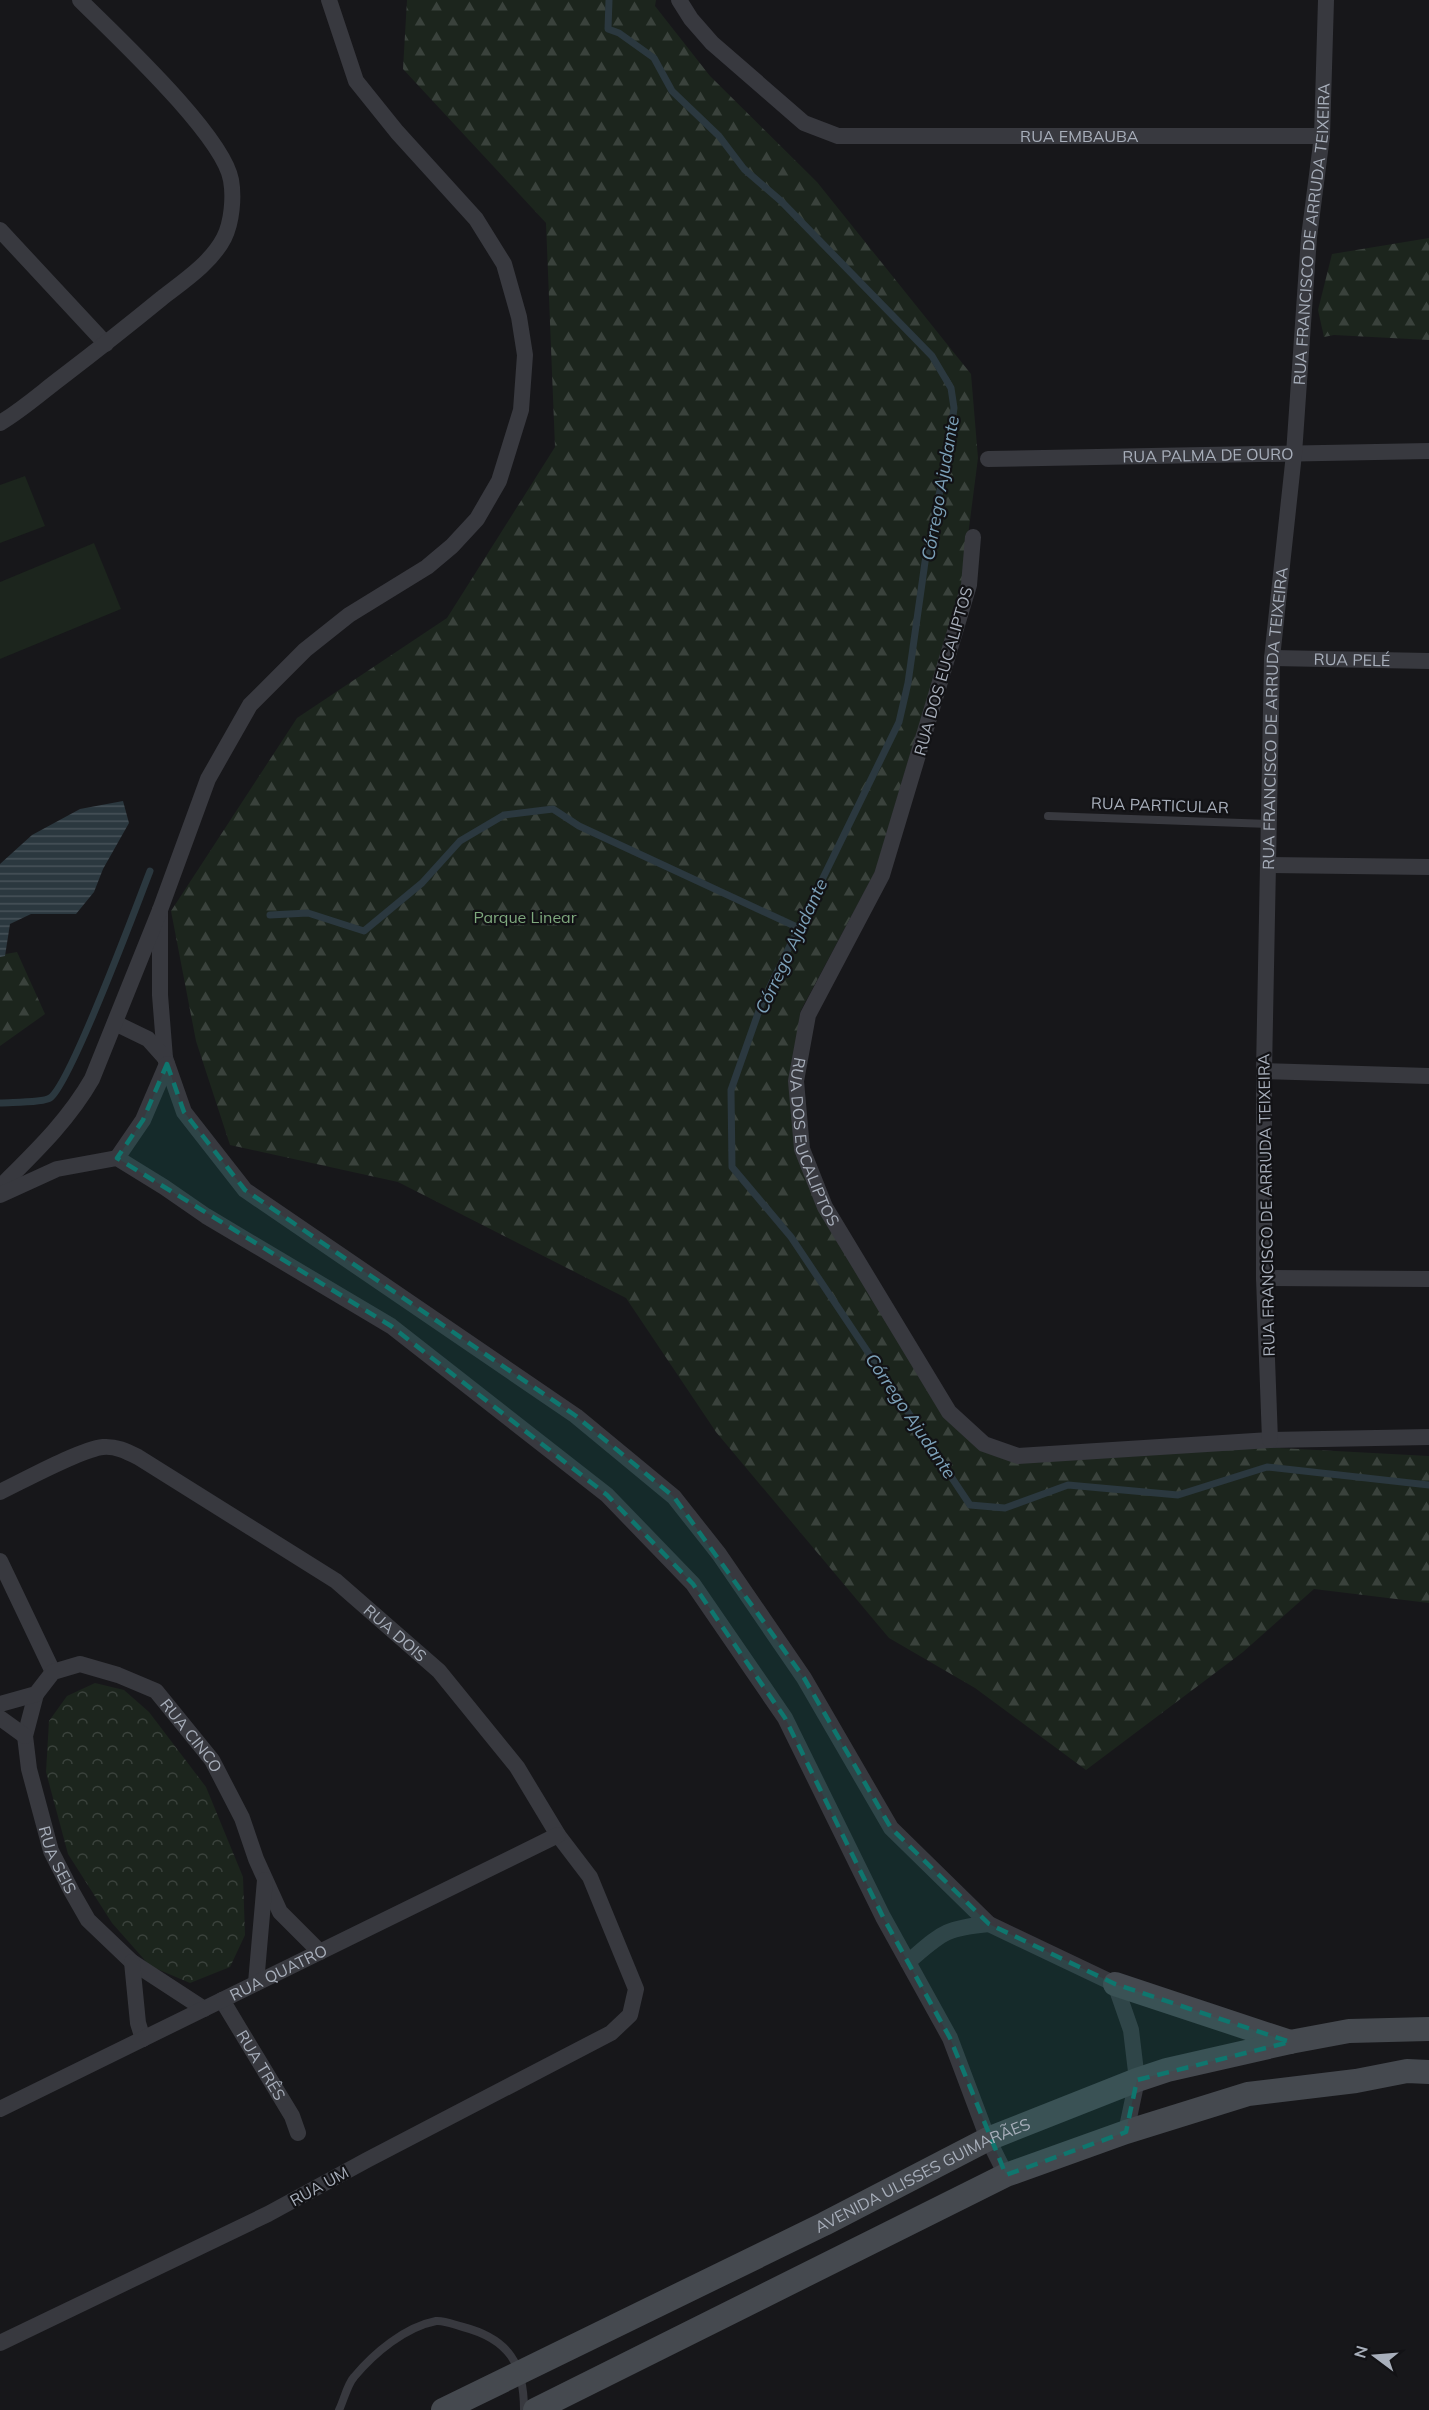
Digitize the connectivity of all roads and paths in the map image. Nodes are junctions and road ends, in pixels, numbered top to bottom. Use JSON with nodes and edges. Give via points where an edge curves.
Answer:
{"nodes":[{"id":1,"x":80,"y":0,"type":"edge"},
{"id":2,"x":329,"y":0,"type":"edge"},
{"id":3,"x":679,"y":0,"type":"edge"},
{"id":4,"x":1326,"y":0,"type":"edge"},
{"id":5,"x":1322,"y":136,"type":"junction"},
{"id":6,"x":0,"y":230,"type":"edge"},
{"id":7,"x":105,"y":345,"type":"junction"},
{"id":8,"x":0,"y":423,"type":"edge"},
{"id":9,"x":1429,"y":451,"type":"edge"},
{"id":10,"x":1294,"y":454,"type":"junction"},
{"id":11,"x":988,"y":459,"type":"dead end"},
{"id":12,"x":973,"y":537,"type":"dead end"},
{"id":13,"x":1272,"y":658,"type":"junction"},
{"id":14,"x":1429,"y":661,"type":"edge"},
{"id":15,"x":1048,"y":816,"type":"dead end"},
{"id":16,"x":1270,"y":824,"type":"junction"},
{"id":17,"x":1268,"y":866,"type":"junction"},
{"id":18,"x":1429,"y":867,"type":"edge"},
{"id":19,"x":160,"y":910,"type":"junction"},
{"id":20,"x":115,"y":1023,"type":"junction"},
{"id":21,"x":166,"y":1061,"type":"junction"},
{"id":22,"x":1264,"y":1071,"type":"junction"},
{"id":23,"x":1429,"y":1076,"type":"edge"},
{"id":24,"x":117,"y":1158,"type":"junction"},
{"id":25,"x":0,"y":1187,"type":"edge"},
{"id":26,"x":0,"y":1195,"type":"edge"},
{"id":27,"x":1264,"y":1278,"type":"junction"},
{"id":28,"x":1429,"y":1279,"type":"edge"},
{"id":29,"x":1429,"y":1437,"type":"edge"},
{"id":30,"x":1270,"y":1440,"type":"junction"},
{"id":31,"x":0,"y":1492,"type":"edge"},
{"id":32,"x":0,"y":1560,"type":"edge"},
{"id":33,"x":52,"y":1672,"type":"junction"},
{"id":34,"x":36,"y":1694,"type":"junction"},
{"id":35,"x":0,"y":1704,"type":"edge"},
{"id":36,"x":0,"y":1718,"type":"edge"},
{"id":37,"x":25,"y":1736,"type":"junction"},
{"id":38,"x":558,"y":1834,"type":"junction"},
{"id":39,"x":265,"y":1876,"type":"junction"},
{"id":40,"x":989,"y":1924,"type":"junction"},
{"id":41,"x":320,"y":1952,"type":"junction"},
{"id":42,"x":132,"y":1962,"type":"junction"},
{"id":43,"x":908,"y":1962,"type":"junction"},
{"id":44,"x":256,"y":1983,"type":"junction"},
{"id":45,"x":1115,"y":1984,"type":"junction"},
{"id":46,"x":222,"y":2000,"type":"junction"},
{"id":47,"x":204,"y":2009,"type":"junction"},
{"id":48,"x":630,"y":2015,"type":"joint"},
{"id":49,"x":1429,"y":2029,"type":"edge"},
{"id":50,"x":143,"y":2039,"type":"junction"},
{"id":51,"x":1290,"y":2042,"type":"junction"},
{"id":52,"x":1429,"y":2072,"type":"edge"},
{"id":53,"x":1137,"y":2080,"type":"junction"},
{"id":54,"x":0,"y":2109,"type":"edge"},
{"id":55,"x":1126,"y":2132,"type":"junction"},
{"id":56,"x":298,"y":2133,"type":"dead end"},
{"id":57,"x":988,"y":2139,"type":"junction"},
{"id":58,"x":1006,"y":2175,"type":"junction"},
{"id":59,"x":0,"y":2343,"type":"edge"},
{"id":60,"x":520,"y":2371,"type":"junction"},
{"id":61,"x":339,"y":2410,"type":"edge"},
{"id":62,"x":443,"y":2410,"type":"edge"},
{"id":63,"x":524,"y":2410,"type":"edge"},
{"id":64,"x":535,"y":2410,"type":"edge"}],
"edges":[{"from":1,"to":7,"type":"street","via":[[184,109],[222,159],[231,179],[232,205],[225,237],[214,253]]},
{"from":2,"to":19,"type":"street","via":[[356,81],[476,219],[504,264],[525,356],[520,410],[499,481],[477,519],[427,567],[349,615],[305,650],[250,705],[208,779]]},
{"from":3,"to":5,"type":"street","name":"RUA EMBAUBA","via":[[712,43],[804,123],[838,136]]},
{"from":4,"to":5,"type":"street","name":"RUA FRANCISCO DE ARRUDA TEIXEIRA"},
{"from":5,"to":10,"type":"street","name":"RUA FRANCISCO DE ARRUDA TEIXEIRA","via":[[1309,237]]},
{"from":6,"to":7,"type":"street"},
{"from":7,"to":8,"type":"street"},
{"from":9,"to":10,"type":"street","name":"RUA PALMA DE OURO"},
{"from":10,"to":11,"type":"street","name":"RUA PALMA DE OURO"},
{"from":10,"to":13,"type":"street","name":"RUA FRANCISCO DE ARRUDA TEIXEIRA"},
{"from":12,"to":30,"type":"street","name":"RUA DOS EUCALIPTOS","via":[[969,585],[882,875],[808,1015],[796,1081],[802,1149],[825,1207],[949,1412],[984,1444],[1018,1456]]},
{"from":13,"to":14,"type":"street","name":"RUA PELÉ"},
{"from":13,"to":16,"type":"street","name":"RUA FRANCISCO DE ARRUDA TEIXEIRA"},
{"from":15,"to":16,"type":"lane","name":"RUA PARTICULAR"},
{"from":16,"to":17,"type":"street","name":"RUA FRANCISCO DE ARRUDA TEIXEIRA"},
{"from":17,"to":18,"type":"street"},
{"from":17,"to":22,"type":"street","name":"RUA FRANCISCO DE ARRUDA TEIXEIRA"},
{"from":19,"to":20,"type":"street"},
{"from":19,"to":21,"type":"street","via":[[160,996]]},
{"from":20,"to":21,"type":"street","via":[[148,1039]]},
{"from":20,"to":25,"type":"street","via":[[79,1102]]},
{"from":21,"to":24,"type":"street","via":[[143,1120]]},
{"from":21,"to":40,"type":"street","via":[[184,1112],[245,1190],[576,1416],[674,1497],[719,1554],[804,1678],[891,1828]]},
{"from":22,"to":23,"type":"street"},
{"from":22,"to":27,"type":"street","name":"RUA FRANCISCO DE ARRUDA TEIXEIRA"},
{"from":24,"to":26,"type":"street","via":[[57,1169]]},
{"from":24,"to":43,"type":"street","via":[[391,1326],[607,1495],[693,1584],[785,1718]]},
{"from":27,"to":28,"type":"street"},
{"from":27,"to":30,"type":"street","name":"RUA FRANCISCO DE ARRUDA TEIXEIRA"},
{"from":29,"to":30,"type":"street","name":"RUA DOS EUCALIPTOS"},
{"from":31,"to":38,"type":"street","name":"RUA DOIS","via":[[100,1447],[121,1449],[138,1457],[336,1581],[439,1671],[517,1767]]},
{"from":32,"to":33,"type":"street"},
{"from":33,"to":34,"type":"street"},
{"from":33,"to":39,"type":"street","name":"RUA CINCO","via":[[80,1664],[156,1690],[212,1760],[242,1818]]},
{"from":34,"to":35,"type":"street"},
{"from":34,"to":37,"type":"street","name":"RUA SEIS"},
{"from":36,"to":37,"type":"street"},
{"from":37,"to":42,"type":"street","name":"RUA SEIS","via":[[29,1769],[51,1851],[88,1920]]},
{"from":38,"to":41,"type":"street","name":"RUA QUATRO"},
{"from":38,"to":48,"type":"street","name":"RUA DOIS","via":[[590,1877],[636,1989]]},
{"from":39,"to":41,"type":"street","name":"RUA CINCO","via":[[280,1912]]},
{"from":39,"to":44,"type":"street","name":"RUA CINCO"},
{"from":40,"to":43,"type":"street","via":[[943,1933]]},
{"from":40,"to":45,"type":"street"},
{"from":41,"to":44,"type":"street","name":"RUA QUATRO"},
{"from":42,"to":47,"type":"street","name":"RUA SEIS"},
{"from":42,"to":50,"type":"street"},
{"from":43,"to":57,"type":"street","via":[[950,2038]]},
{"from":44,"to":46,"type":"street","name":"RUA QUATRO"},
{"from":45,"to":51,"type":"street"},
{"from":45,"to":53,"type":"street","via":[[1131,2030]]},
{"from":46,"to":47,"type":"street","name":"RUA QUATRO"},
{"from":46,"to":56,"type":"street","name":"RUA TRÊS","via":[[292,2116]]},
{"from":47,"to":50,"type":"street","name":"RUA QUATRO"},
{"from":48,"to":59,"type":"street","name":"RUA UM","via":[[611,2034],[268,2214]]},
{"from":49,"to":51,"type":"street","name":"AVENIDA ULISSES GUIMARÃES","via":[[1349,2031]]},
{"from":50,"to":54,"type":"street","name":"RUA QUATRO"},
{"from":51,"to":53,"type":"street","name":"AVENIDA ULISSES GUIMARÃES"},
{"from":52,"to":55,"type":"street","via":[[1407,2071],[1248,2094]]},
{"from":53,"to":55,"type":"street"},
{"from":53,"to":57,"type":"street","name":"AVENIDA ULISSES GUIMARÃES"},
{"from":55,"to":58,"type":"street"},
{"from":57,"to":58,"type":"street"},
{"from":57,"to":60,"type":"street","name":"AVENIDA ULISSES GUIMARÃES","via":[[824,2224]]},
{"from":58,"to":64,"type":"street"},
{"from":60,"to":61,"type":"lane","via":[[510,2353],[480,2332],[438,2321],[402,2334],[379,2353],[353,2378]]},
{"from":60,"to":62,"type":"street","name":"AVENIDA ULISSES GUIMARÃES"},
{"from":60,"to":63,"type":"lane"}]}
